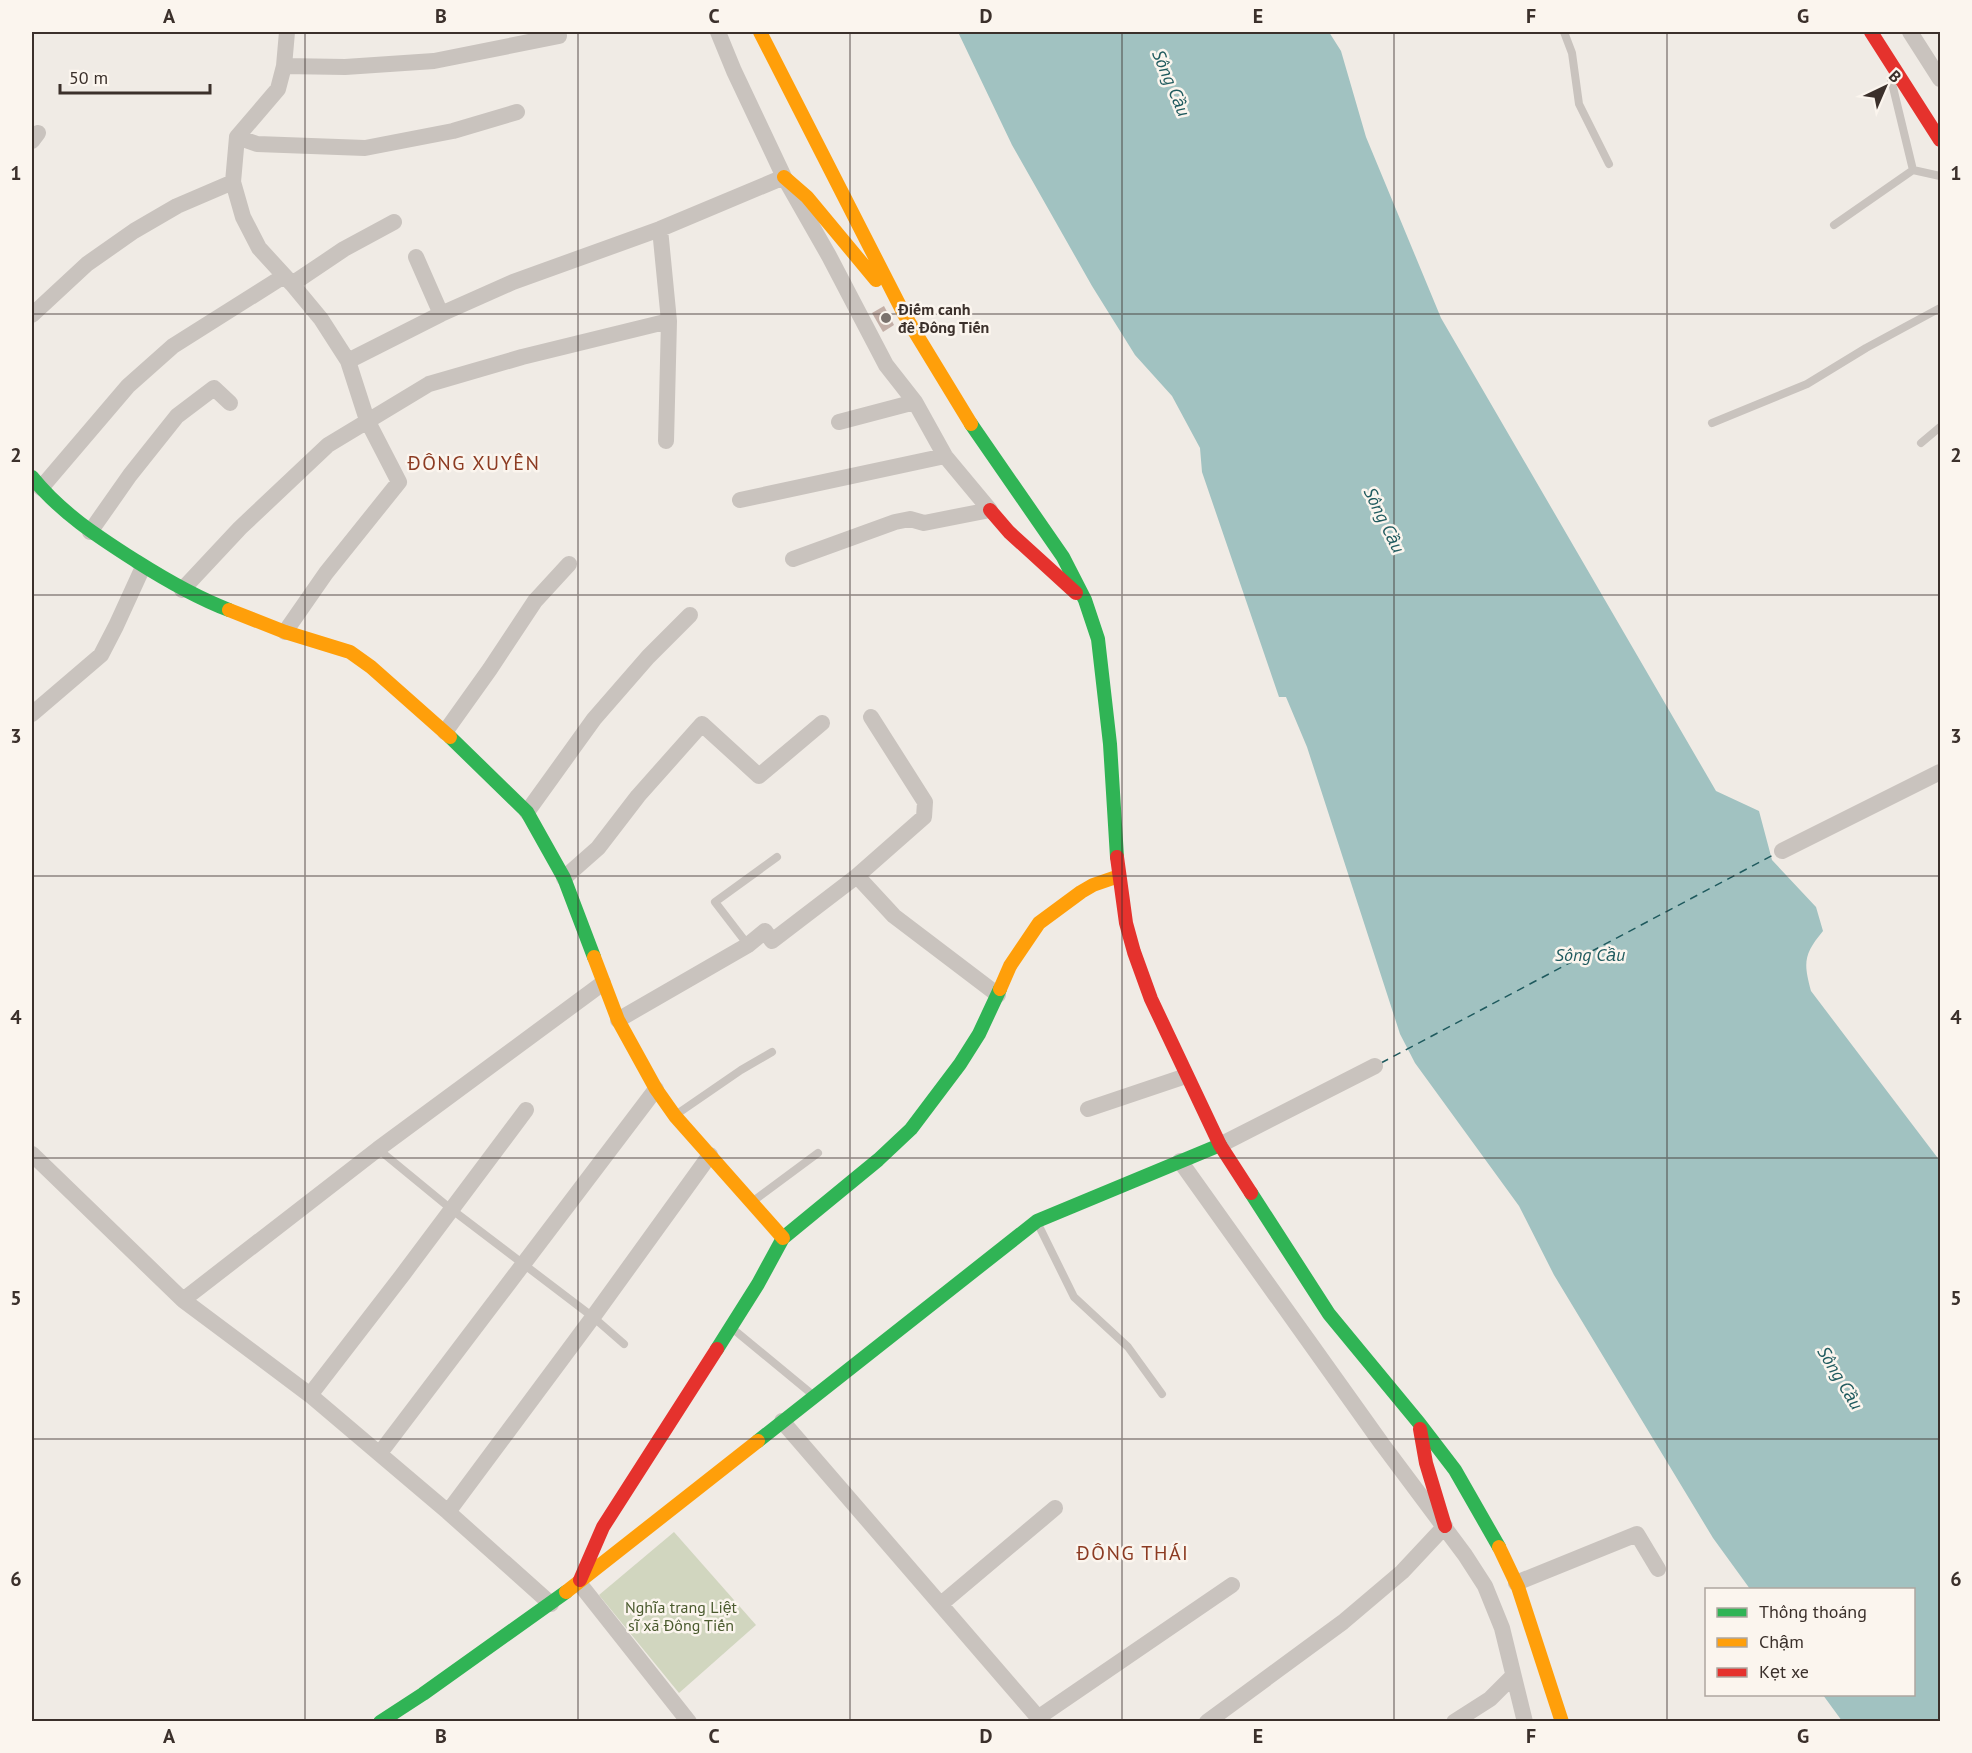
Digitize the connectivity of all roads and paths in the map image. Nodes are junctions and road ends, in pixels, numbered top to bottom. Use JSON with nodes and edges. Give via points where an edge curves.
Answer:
{"nodes":[{"id":1,"x":287,"y":32,"type":"edge"},
{"id":2,"x":718,"y":32,"type":"edge"},
{"id":3,"x":760,"y":32,"type":"edge"},
{"id":4,"x":1564,"y":32,"type":"edge"},
{"id":5,"x":1871,"y":32,"type":"edge"},
{"id":6,"x":1910,"y":32,"type":"edge"},
{"id":7,"x":560,"y":36,"type":"dead end"},
{"id":8,"x":1885,"y":55,"type":"junction"},
{"id":9,"x":284,"y":66,"type":"junction"},
{"id":10,"x":1941,"y":79,"type":"edge"},
{"id":11,"x":517,"y":112,"type":"dead end"},
{"id":12,"x":237,"y":137,"type":"junction"},
{"id":13,"x":1941,"y":140,"type":"edge"},
{"id":14,"x":1609,"y":164,"type":"dead end"},
{"id":15,"x":1913,"y":170,"type":"junction"},
{"id":16,"x":1941,"y":176,"type":"edge"},
{"id":17,"x":784,"y":177,"type":"junction"},
{"id":18,"x":233,"y":182,"type":"junction"},
{"id":19,"x":394,"y":222,"type":"dead end"},
{"id":20,"x":1834,"y":225,"type":"dead end"},
{"id":21,"x":660,"y":229,"type":"junction"},
{"id":22,"x":416,"y":257,"type":"dead end"},
{"id":23,"x":288,"y":280,"type":"junction"},
{"id":24,"x":1941,"y":308,"type":"edge"},
{"id":25,"x":441,"y":314,"type":"junction"},
{"id":26,"x":904,"y":314,"type":"junction"},
{"id":27,"x":32,"y":315,"type":"edge"},
{"id":28,"x":669,"y":321,"type":"junction"},
{"id":29,"x":348,"y":361,"type":"junction"},
{"id":30,"x":915,"y":402,"type":"junction"},
{"id":31,"x":230,"y":404,"type":"dead end"},
{"id":32,"x":367,"y":420,"type":"junction"},
{"id":33,"x":839,"y":422,"type":"dead end"},
{"id":34,"x":1712,"y":423,"type":"dead end"},
{"id":35,"x":1941,"y":427,"type":"edge"},
{"id":36,"x":666,"y":441,"type":"dead end"},
{"id":37,"x":1921,"y":443,"type":"dead end"},
{"id":38,"x":945,"y":456,"type":"junction"},
{"id":39,"x":36,"y":482,"type":"edge"},
{"id":40,"x":740,"y":500,"type":"dead end"},
{"id":41,"x":990,"y":510,"type":"junction"},
{"id":42,"x":90,"y":532,"type":"junction"},
{"id":43,"x":793,"y":559,"type":"dead end"},
{"id":44,"x":569,"y":564,"type":"dead end"},
{"id":45,"x":144,"y":567,"type":"junction"},
{"id":46,"x":182,"y":590,"type":"junction"},
{"id":47,"x":1084,"y":600,"type":"junction"},
{"id":48,"x":690,"y":615,"type":"dead end"},
{"id":49,"x":285,"y":632,"type":"junction"},
{"id":50,"x":32,"y":714,"type":"edge"},
{"id":51,"x":871,"y":717,"type":"dead end"},
{"id":52,"x":822,"y":723,"type":"dead end"},
{"id":53,"x":445,"y":732,"type":"junction"},
{"id":54,"x":1941,"y":772,"type":"edge"},
{"id":55,"x":527,"y":812,"type":"junction"},
{"id":56,"x":1782,"y":851,"type":"dead end"},
{"id":57,"x":777,"y":857,"type":"dead end"},
{"id":58,"x":857,"y":876,"type":"junction"},
{"id":59,"x":1119,"y":876,"type":"junction"},
{"id":60,"x":564,"y":878,"type":"junction"},
{"id":61,"x":747,"y":945,"type":"junction"},
{"id":62,"x":603,"y":983,"type":"junction"},
{"id":63,"x":998,"y":995,"type":"junction"},
{"id":64,"x":618,"y":1020,"type":"junction"},
{"id":65,"x":772,"y":1052,"type":"dead end"},
{"id":66,"x":1375,"y":1066,"type":"dead end"},
{"id":67,"x":1186,"y":1076,"type":"junction"},
{"id":68,"x":657,"y":1089,"type":"junction"},
{"id":69,"x":1088,"y":1109,"type":"dead end"},
{"id":70,"x":526,"y":1110,"type":"dead end"},
{"id":71,"x":675,"y":1116,"type":"junction"},
{"id":72,"x":1220,"y":1145,"type":"junction"},
{"id":73,"x":378,"y":1149,"type":"junction"},
{"id":74,"x":818,"y":1153,"type":"dead end"},
{"id":75,"x":32,"y":1154,"type":"edge"},
{"id":76,"x":710,"y":1155,"type":"junction"},
{"id":77,"x":1180,"y":1161,"type":"junction"},
{"id":78,"x":752,"y":1202,"type":"junction"},
{"id":79,"x":451,"y":1209,"type":"junction"},
{"id":80,"x":1036,"y":1221,"type":"junction"},
{"id":81,"x":783,"y":1238,"type":"junction"},
{"id":82,"x":523,"y":1263,"type":"junction"},
{"id":83,"x":183,"y":1300,"type":"junction"},
{"id":84,"x":593,"y":1317,"type":"junction"},
{"id":85,"x":730,"y":1327,"type":"junction"},
{"id":86,"x":624,"y":1344,"type":"dead end"},
{"id":87,"x":1162,"y":1394,"type":"dead end"},
{"id":88,"x":310,"y":1395,"type":"junction"},
{"id":89,"x":814,"y":1396,"type":"junction"},
{"id":90,"x":782,"y":1421,"type":"junction"},
{"id":91,"x":1419,"y":1423,"type":"junction"},
{"id":92,"x":380,"y":1453,"type":"junction"},
{"id":93,"x":1055,"y":1508,"type":"dead end"},
{"id":94,"x":448,"y":1512,"type":"junction"},
{"id":95,"x":1444,"y":1526,"type":"junction"},
{"id":96,"x":1658,"y":1569,"type":"dead end"},
{"id":97,"x":579,"y":1583,"type":"junction"},
{"id":98,"x":1516,"y":1583,"type":"junction"},
{"id":99,"x":1232,"y":1585,"type":"dead end"},
{"id":100,"x":551,"y":1604,"type":"junction"},
{"id":101,"x":941,"y":1604,"type":"junction"},
{"id":102,"x":1513,"y":1676,"type":"junction"},
{"id":103,"x":1041,"y":1719,"type":"edge"},
{"id":104,"x":687,"y":1721,"type":"edge"},
{"id":105,"x":380,"y":1722,"type":"edge"},
{"id":106,"x":1207,"y":1722,"type":"edge"},
{"id":107,"x":1454,"y":1722,"type":"edge"},
{"id":108,"x":1525,"y":1722,"type":"edge"},
{"id":109,"x":1563,"y":1722,"type":"edge"}],
"edges":[{"from":1,"to":9,"type":"street"},
{"from":2,"to":17,"type":"street"},
{"from":3,"to":26,"type":"main road"},
{"from":4,"to":14,"type":"lane","via":[[1572,53],[1579,104]]},
{"from":5,"to":8,"type":"main road"},
{"from":6,"to":10,"type":"street"},
{"from":7,"to":9,"type":"street","via":[[434,61],[345,67]]},
{"from":8,"to":13,"type":"main road"},
{"from":8,"to":15,"type":"lane"},
{"from":9,"to":12,"type":"street","via":[[278,88]]},
{"from":11,"to":12,"type":"street","via":[[453,131],[364,148],[257,144]]},
{"from":12,"to":18,"type":"street"},
{"from":15,"to":16,"type":"lane"},
{"from":15,"to":20,"type":"lane"},
{"from":17,"to":21,"type":"street"},
{"from":17,"to":26,"type":"main road","via":[[807,197]]},
{"from":17,"to":30,"type":"street","via":[[886,365]]},
{"from":18,"to":23,"type":"street","via":[[243,217],[259,248]]},
{"from":18,"to":27,"type":"street","via":[[177,206],[134,231],[87,264]]},
{"from":19,"to":23,"type":"street"},
{"from":21,"to":25,"type":"street","via":[[513,282]]},
{"from":21,"to":28,"type":"street"},
{"from":22,"to":25,"type":"street"},
{"from":23,"to":29,"type":"street","via":[[321,319]]},
{"from":23,"to":39,"type":"street","via":[[173,345]]},
{"from":24,"to":34,"type":"lane","via":[[1797,389]]},
{"from":25,"to":29,"type":"street"},
{"from":26,"to":47,"type":"main road","via":[[973,427],[1063,557]]},
{"from":28,"to":32,"type":"street","via":[[429,384]]},
{"from":28,"to":36,"type":"street"},
{"from":29,"to":32,"type":"street"},
{"from":30,"to":33,"type":"street"},
{"from":30,"to":38,"type":"street"},
{"from":31,"to":42,"type":"street","via":[[214,388],[177,416]]},
{"from":32,"to":46,"type":"street","via":[[328,445],[240,528]]},
{"from":32,"to":49,"type":"street","via":[[399,482],[326,573]]},
{"from":35,"to":37,"type":"lane"},
{"from":38,"to":40,"type":"street"},
{"from":38,"to":41,"type":"street"},
{"from":39,"to":42,"type":"main road"},
{"from":41,"to":43,"type":"street","via":[[924,523],[910,519],[895,522]]},
{"from":41,"to":47,"type":"main road"},
{"from":42,"to":45,"type":"main road"},
{"from":44,"to":53,"type":"street","via":[[535,601]]},
{"from":45,"to":46,"type":"main road"},
{"from":45,"to":50,"type":"street","via":[[101,655]]},
{"from":46,"to":49,"type":"main road"},
{"from":47,"to":59,"type":"main road","via":[[1098,639]]},
{"from":48,"to":55,"type":"street","via":[[594,719]]},
{"from":49,"to":53,"type":"main road","via":[[350,652]]},
{"from":51,"to":58,"type":"street","via":[[925,802],[924,818]]},
{"from":52,"to":60,"type":"street","via":[[759,776],[702,724],[598,848]]},
{"from":53,"to":55,"type":"main road"},
{"from":54,"to":56,"type":"street"},
{"from":55,"to":60,"type":"main road"},
{"from":57,"to":61,"type":"lane","via":[[715,902]]},
{"from":58,"to":61,"type":"street","via":[[772,941],[765,931]]},
{"from":58,"to":63,"type":"street","via":[[894,916]]},
{"from":59,"to":63,"type":"main road","via":[[1081,892],[1039,923],[1010,966]]},
{"from":59,"to":67,"type":"main road","via":[[1134,952]]},
{"from":60,"to":62,"type":"main road"},
{"from":61,"to":64,"type":"street"},
{"from":62,"to":64,"type":"main road"},
{"from":62,"to":73,"type":"street"},
{"from":63,"to":81,"type":"main road","via":[[960,1064],[911,1129]]},
{"from":64,"to":68,"type":"main road"},
{"from":65,"to":71,"type":"lane"},
{"from":66,"to":72,"type":"street"},
{"from":67,"to":69,"type":"street"},
{"from":67,"to":72,"type":"main road"},
{"from":68,"to":71,"type":"main road"},
{"from":68,"to":82,"type":"street"},
{"from":70,"to":79,"type":"street"},
{"from":71,"to":76,"type":"main road"},
{"from":72,"to":77,"type":"main road"},
{"from":72,"to":91,"type":"main road","via":[[1329,1314]]},
{"from":73,"to":79,"type":"lane"},
{"from":73,"to":83,"type":"street"},
{"from":74,"to":78,"type":"lane"},
{"from":75,"to":83,"type":"street"},
{"from":76,"to":78,"type":"main road"},
{"from":76,"to":84,"type":"street"},
{"from":77,"to":80,"type":"main road"},
{"from":77,"to":95,"type":"street"},
{"from":78,"to":81,"type":"main road"},
{"from":79,"to":82,"type":"lane"},
{"from":79,"to":88,"type":"street"},
{"from":80,"to":87,"type":"lane","via":[[1074,1297],[1128,1347]]},
{"from":80,"to":89,"type":"main road"},
{"from":81,"to":85,"type":"main road"},
{"from":82,"to":84,"type":"lane"},
{"from":82,"to":92,"type":"street"},
{"from":83,"to":88,"type":"street"},
{"from":84,"to":86,"type":"lane"},
{"from":84,"to":94,"type":"street"},
{"from":85,"to":89,"type":"lane"},
{"from":85,"to":97,"type":"main road","via":[[603,1527]]},
{"from":88,"to":92,"type":"street"},
{"from":89,"to":90,"type":"main road"},
{"from":90,"to":97,"type":"main road"},
{"from":90,"to":101,"type":"street"},
{"from":91,"to":95,"type":"main road"},
{"from":91,"to":98,"type":"main road","via":[[1472,1498]]},
{"from":92,"to":94,"type":"street"},
{"from":93,"to":101,"type":"street"},
{"from":94,"to":100,"type":"street"},
{"from":95,"to":102,"type":"street","via":[[1485,1586],[1502,1628]]},
{"from":95,"to":106,"type":"street","via":[[1402,1572],[1343,1622]]},
{"from":96,"to":98,"type":"street","via":[[1636,1534]]},
{"from":97,"to":100,"type":"main road"},
{"from":97,"to":104,"type":"street"},
{"from":98,"to":109,"type":"main road"},
{"from":99,"to":103,"type":"street"},
{"from":100,"to":105,"type":"main road"},
{"from":101,"to":103,"type":"street"},
{"from":102,"to":107,"type":"street","via":[[1490,1699]]},
{"from":102,"to":108,"type":"street"}]}
